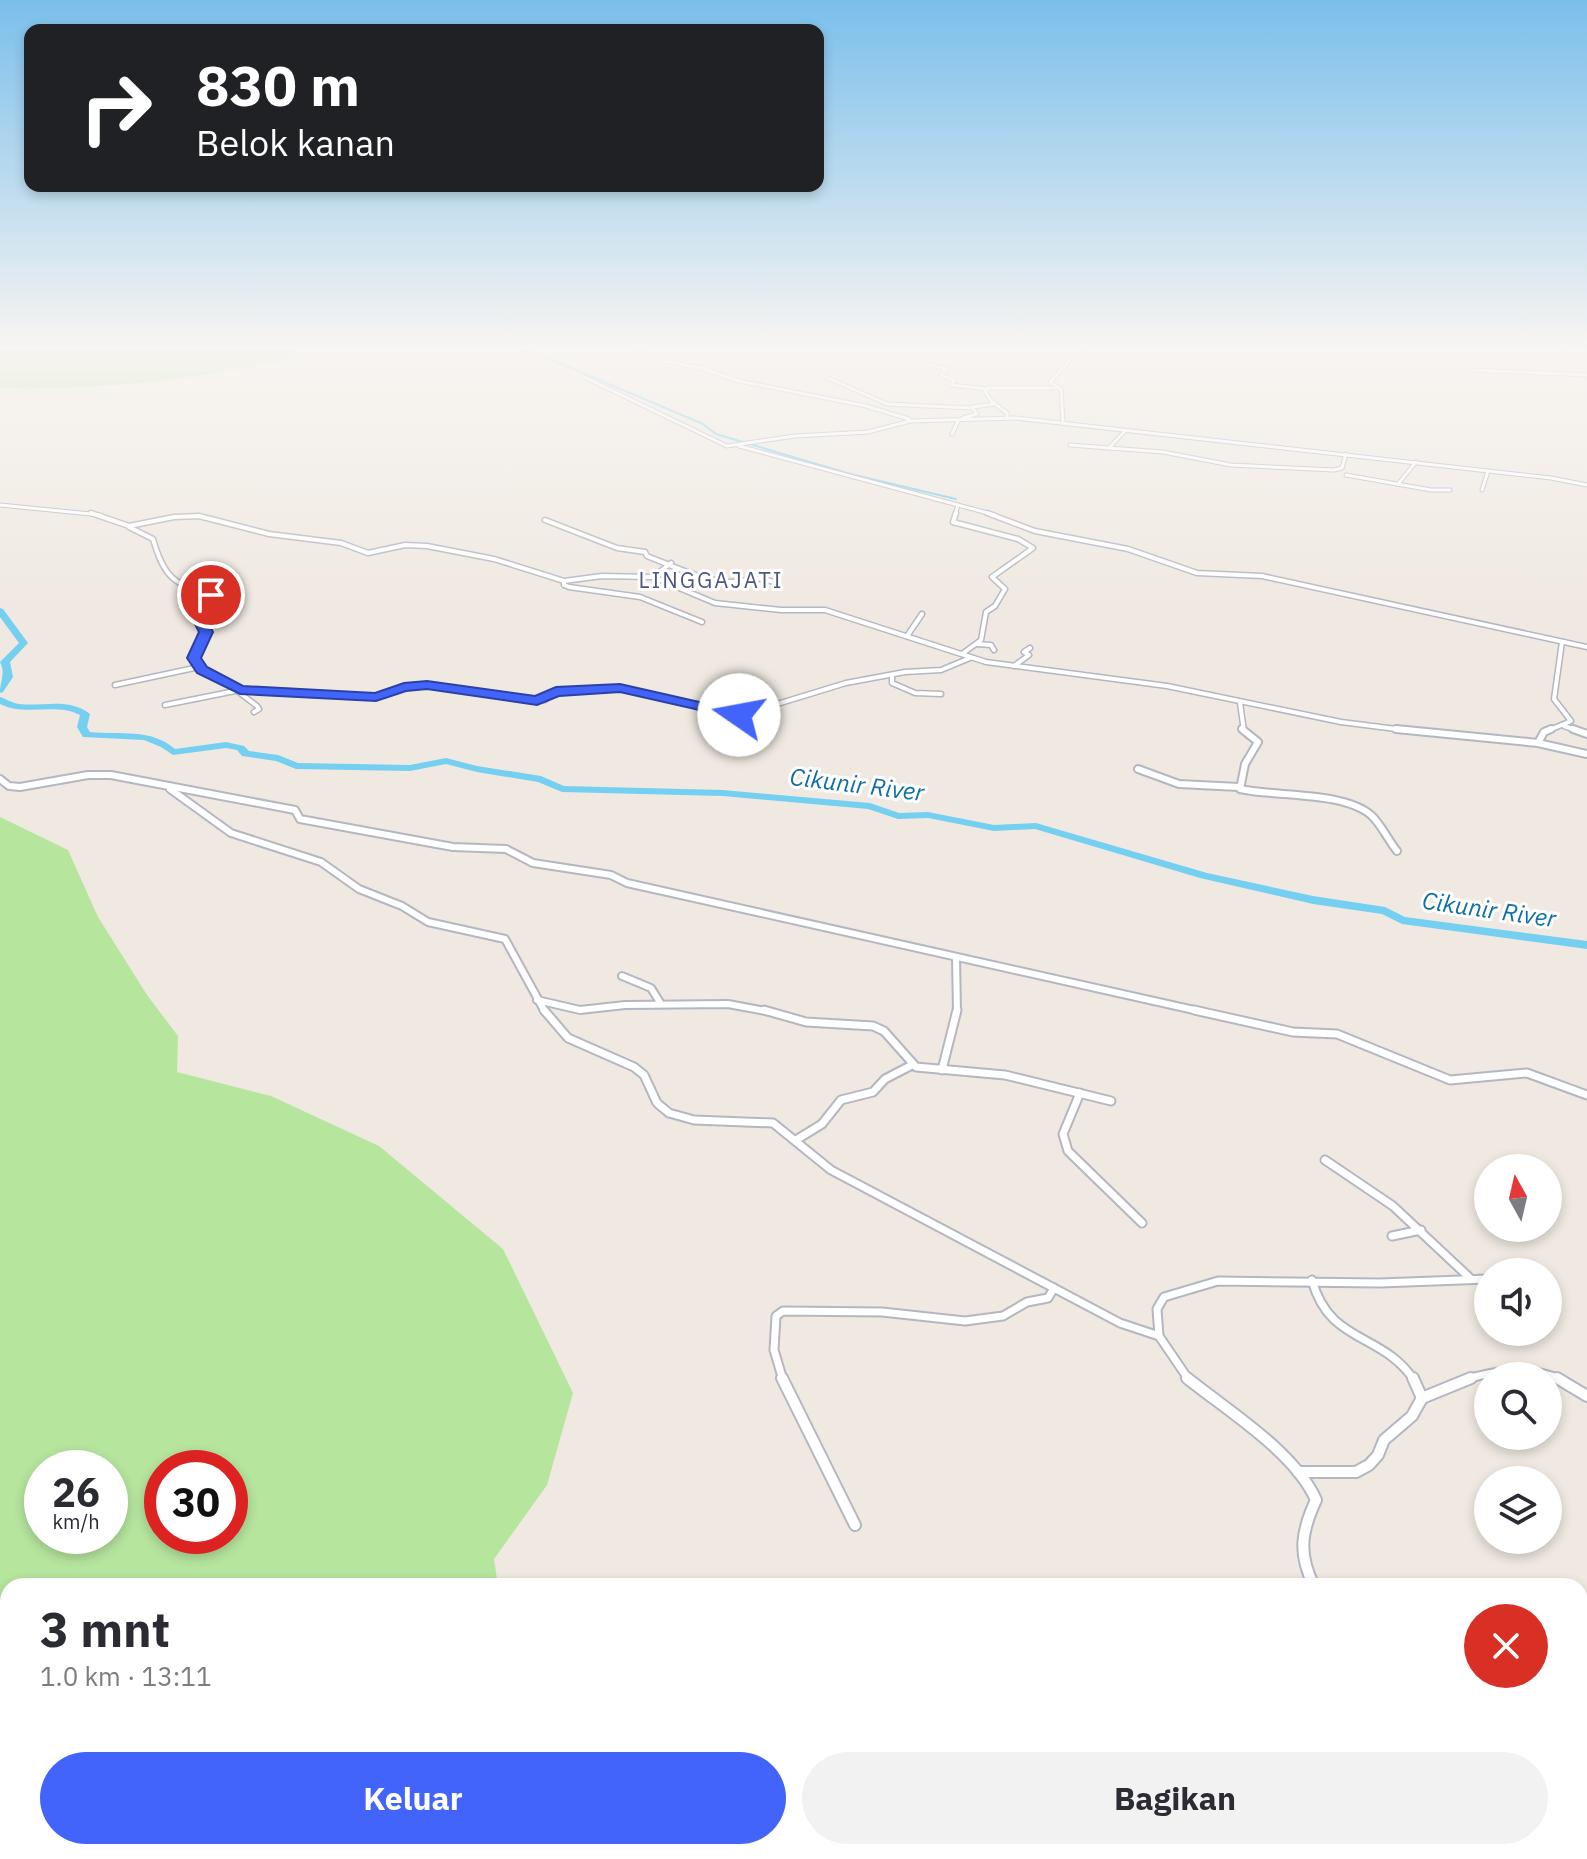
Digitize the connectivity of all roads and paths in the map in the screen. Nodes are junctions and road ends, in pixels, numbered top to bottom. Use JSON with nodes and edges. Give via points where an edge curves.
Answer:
{"nodes":[{"id":1,"x":703,"y":436,"type":"edge"},
{"id":2,"x":827,"y":436,"type":"edge"},
{"id":3,"x":1120,"y":436,"type":"edge"},
{"id":4,"x":1187,"y":436,"type":"edge"},
{"id":5,"x":739,"y":445,"type":"junction"},
{"id":6,"x":1070,"y":445,"type":"dead end"},
{"id":7,"x":1109,"y":448,"type":"junction"},
{"id":8,"x":1346,"y":454,"type":"junction"},
{"id":9,"x":1416,"y":462,"type":"junction"},
{"id":10,"x":1488,"y":471,"type":"junction"},
{"id":11,"x":1346,"y":475,"type":"dead end"},
{"id":12,"x":1398,"y":484,"type":"junction"},
{"id":13,"x":1587,"y":485,"type":"edge"},
{"id":14,"x":1450,"y":490,"type":"dead end"},
{"id":15,"x":1482,"y":490,"type":"dead end"},
{"id":16,"x":0,"y":505,"type":"edge"},
{"id":17,"x":958,"y":505,"type":"junction"},
{"id":18,"x":545,"y":520,"type":"dead end"},
{"id":19,"x":129,"y":526,"type":"junction"},
{"id":20,"x":671,"y":563,"type":"junction"},
{"id":21,"x":653,"y":577,"type":"junction"},
{"id":22,"x":564,"y":581,"type":"junction"},
{"id":23,"x":774,"y":582,"type":"dead end"},
{"id":24,"x":922,"y":614,"type":"dead end"},
{"id":25,"x":702,"y":622,"type":"dead end"},
{"id":26,"x":907,"y":636,"type":"junction"},
{"id":27,"x":1562,"y":642,"type":"junction"},
{"id":28,"x":977,"y":644,"type":"junction"},
{"id":29,"x":1587,"y":647,"type":"edge"},
{"id":30,"x":1030,"y":648,"type":"dead end"},
{"id":31,"x":994,"y":650,"type":"dead end"},
{"id":32,"x":962,"y":654,"type":"junction"},
{"id":33,"x":970,"y":658,"type":"junction"},
{"id":34,"x":1014,"y":666,"type":"junction"},
{"id":35,"x":199,"y":667,"type":"junction"},
{"id":36,"x":892,"y":677,"type":"junction"},
{"id":37,"x":115,"y":685,"type":"dead end"},
{"id":38,"x":238,"y":690,"type":"junction"},
{"id":39,"x":941,"y":694,"type":"dead end"},
{"id":40,"x":1240,"y":703,"type":"junction"},
{"id":41,"x":165,"y":705,"type":"dead end"},
{"id":42,"x":254,"y":712,"type":"dead end"},
{"id":43,"x":1564,"y":726,"type":"junction"},
{"id":44,"x":1587,"y":734,"type":"edge"},
{"id":45,"x":1538,"y":743,"type":"junction"},
{"id":46,"x":1587,"y":754,"type":"edge"},
{"id":47,"x":1138,"y":769,"type":"dead end"},
{"id":48,"x":0,"y":779,"type":"edge"},
{"id":49,"x":167,"y":787,"type":"junction"},
{"id":50,"x":1239,"y":787,"type":"junction"},
{"id":51,"x":1397,"y":851,"type":"dead end"},
{"id":52,"x":956,"y":957,"type":"junction"},
{"id":53,"x":622,"y":976,"type":"dead end"},
{"id":54,"x":537,"y":1000,"type":"junction"},
{"id":55,"x":661,"y":1004,"type":"junction"},
{"id":56,"x":565,"y":1007,"type":"junction"},
{"id":57,"x":547,"y":1011,"type":"junction"},
{"id":58,"x":912,"y":1065,"type":"junction"},
{"id":59,"x":942,"y":1070,"type":"junction"},
{"id":60,"x":1080,"y":1093,"type":"junction"},
{"id":61,"x":1587,"y":1095,"type":"edge"},
{"id":62,"x":1111,"y":1101,"type":"dead end"},
{"id":63,"x":796,"y":1140,"type":"junction"},
{"id":64,"x":1325,"y":1160,"type":"dead end"},
{"id":65,"x":1142,"y":1223,"type":"dead end"},
{"id":66,"x":1421,"y":1230,"type":"junction"},
{"id":67,"x":1392,"y":1236,"type":"dead end"},
{"id":68,"x":1471,"y":1279,"type":"joint"},
{"id":69,"x":1312,"y":1280,"type":"junction"},
{"id":70,"x":1054,"y":1288,"type":"junction"},
{"id":71,"x":1159,"y":1336,"type":"junction"},
{"id":72,"x":1587,"y":1396,"type":"edge"},
{"id":73,"x":1422,"y":1398,"type":"junction"},
{"id":74,"x":1298,"y":1472,"type":"junction"},
{"id":75,"x":855,"y":1525,"type":"dead end"},
{"id":76,"x":1310,"y":1578,"type":"edge"}],
"edges":[{"from":1,"to":5,"type":"street"},
{"from":2,"to":5,"type":"street"},
{"from":3,"to":7,"type":"street"},
{"from":4,"to":8,"type":"street"},
{"from":5,"to":17,"type":"street"},
{"from":6,"to":7,"type":"street"},
{"from":7,"to":8,"type":"street","via":[[1231,465],[1334,470],[1342,468]]},
{"from":8,"to":9,"type":"street"},
{"from":9,"to":10,"type":"street"},
{"from":9,"to":12,"type":"street"},
{"from":10,"to":13,"type":"street"},
{"from":10,"to":15,"type":"street"},
{"from":11,"to":12,"type":"street"},
{"from":12,"to":14,"type":"street"},
{"from":16,"to":19,"type":"street","via":[[97,514]]},
{"from":17,"to":27,"type":"street","via":[[1039,532],[1128,549],[1197,573],[1262,576]]},
{"from":17,"to":28,"type":"street","via":[[953,522],[1033,548],[992,577],[1005,589],[986,612]]},
{"from":18,"to":20,"type":"street"},
{"from":19,"to":22,"type":"street","via":[[194,515],[269,534],[341,543],[368,553],[405,545],[443,548]]},
{"from":19,"to":35,"type":"street","via":[[153,539],[161,567],[183,586],[212,596],[213,603],[199,619],[206,632],[194,657]]},
{"from":20,"to":21,"type":"street"},
{"from":20,"to":23,"type":"street","via":[[733,582],[754,576]]},
{"from":21,"to":22,"type":"street"},
{"from":21,"to":26,"type":"street","via":[[708,602],[825,610]]},
{"from":22,"to":25,"type":"street","via":[[569,587],[640,597]]},
{"from":24,"to":26,"type":"street"},
{"from":26,"to":32,"type":"street"},
{"from":27,"to":29,"type":"street"},
{"from":27,"to":43,"type":"street","via":[[1554,699],[1571,721]]},
{"from":28,"to":31,"type":"street"},
{"from":28,"to":32,"type":"street"},
{"from":30,"to":34,"type":"street"},
{"from":32,"to":33,"type":"street"},
{"from":33,"to":34,"type":"street"},
{"from":33,"to":36,"type":"street","via":[[947,669]]},
{"from":34,"to":40,"type":"street","via":[[1167,686]]},
{"from":35,"to":37,"type":"street"},
{"from":35,"to":38,"type":"street"},
{"from":36,"to":38,"type":"street","via":[[846,683],[741,715],[620,688],[556,692],[537,701],[427,685],[376,697]]},
{"from":36,"to":39,"type":"street","via":[[902,690]]},
{"from":38,"to":41,"type":"street"},
{"from":38,"to":42,"type":"street","via":[[257,706]]},
{"from":40,"to":45,"type":"street","via":[[1341,722]]},
{"from":40,"to":50,"type":"street","via":[[1242,729],[1258,742]]},
{"from":43,"to":44,"type":"street"},
{"from":43,"to":45,"type":"street","via":[[1544,732]]},
{"from":45,"to":46,"type":"street"},
{"from":47,"to":50,"type":"street","via":[[1187,786]]},
{"from":48,"to":49,"type":"street","via":[[20,787],[105,775]]},
{"from":49,"to":52,"type":"street","via":[[295,810],[300,819],[457,847],[506,849],[533,863],[611,875],[627,883]]},
{"from":49,"to":54,"type":"street","via":[[231,833],[321,862],[359,889],[428,922],[505,939]]},
{"from":50,"to":51,"type":"street","via":[[1360,809],[1373,816]]},
{"from":52,"to":59,"type":"street","via":[[957,1011]]},
{"from":52,"to":61,"type":"street","via":[[1293,1032],[1337,1034],[1450,1080],[1527,1073]]},
{"from":53,"to":55,"type":"street","via":[[653,988]]},
{"from":54,"to":56,"type":"street"},
{"from":54,"to":57,"type":"street"},
{"from":55,"to":56,"type":"street"},
{"from":55,"to":58,"type":"street","via":[[728,1004],[806,1022],[873,1026],[889,1035]]},
{"from":56,"to":57,"type":"street"},
{"from":57,"to":63,"type":"street","via":[[573,1041],[636,1065],[655,1089],[657,1103],[669,1113],[694,1120],[773,1123]]},
{"from":58,"to":59,"type":"street"},
{"from":58,"to":63,"type":"street","via":[[873,1092],[841,1100],[822,1124]]},
{"from":59,"to":60,"type":"street","via":[[1005,1075]]},
{"from":60,"to":62,"type":"street"},
{"from":60,"to":65,"type":"street","via":[[1063,1134],[1068,1151]]},
{"from":63,"to":70,"type":"street","via":[[831,1170]]},
{"from":64,"to":66,"type":"street","via":[[1375,1190]]},
{"from":66,"to":67,"type":"street"},
{"from":66,"to":68,"type":"street"},
{"from":68,"to":69,"type":"street"},
{"from":69,"to":71,"type":"street","via":[[1218,1281],[1175,1291],[1157,1309]]},
{"from":69,"to":73,"type":"street","via":[[1321,1305],[1356,1338],[1372,1342],[1401,1365],[1417,1381]]},
{"from":70,"to":71,"type":"street","via":[[1120,1323]]},
{"from":70,"to":75,"type":"street","via":[[1048,1298],[988,1319],[882,1312],[783,1311],[776,1316],[778,1369]]},
{"from":71,"to":74,"type":"street","via":[[1195,1386]]},
{"from":72,"to":73,"type":"street","via":[[1564,1379],[1506,1369],[1484,1371]]},
{"from":73,"to":74,"type":"street","via":[[1419,1412],[1388,1436],[1363,1469]]},
{"from":74,"to":76,"type":"street","via":[[1316,1500],[1300,1546]]}]}
